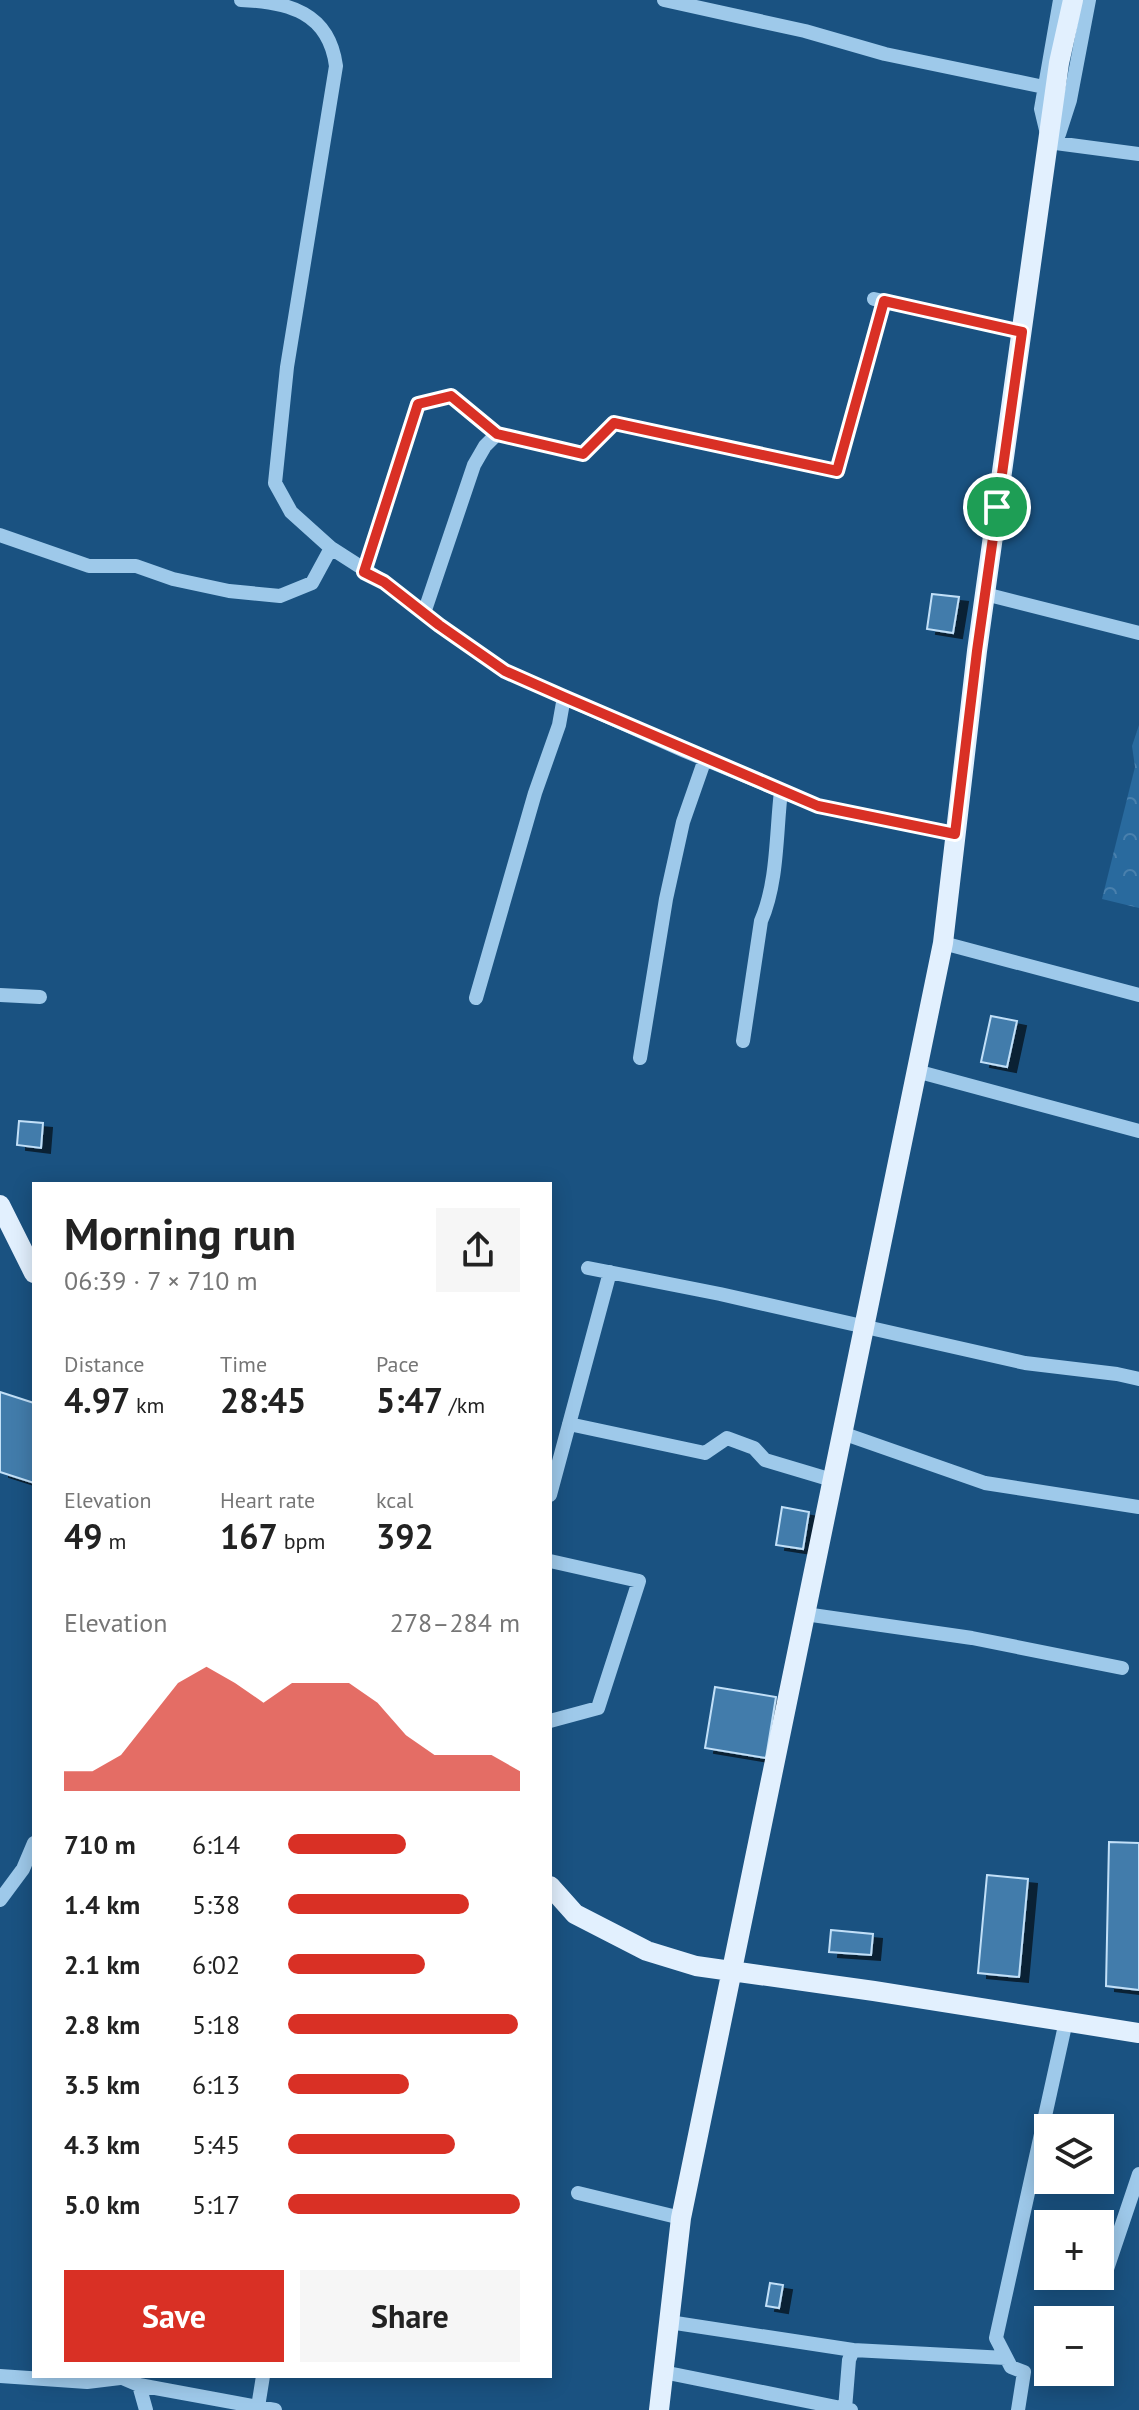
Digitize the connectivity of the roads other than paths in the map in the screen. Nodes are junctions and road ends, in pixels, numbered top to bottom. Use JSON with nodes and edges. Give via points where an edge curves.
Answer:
{"nodes":[{"id":1,"x":241,"y":0,"type":"edge"},
{"id":2,"x":664,"y":0,"type":"edge"},
{"id":3,"x":1060,"y":0,"type":"edge"},
{"id":4,"x":1073,"y":0,"type":"edge"},
{"id":5,"x":1089,"y":0,"type":"edge"},
{"id":6,"x":683,"y":2,"type":"edge"},
{"id":7,"x":1044,"y":87,"type":"junction"},
{"id":8,"x":1048,"y":142,"type":"junction"},
{"id":9,"x":1139,"y":154,"type":"edge"},
{"id":10,"x":1022,"y":332,"type":"junction"},
{"id":11,"x":497,"y":434,"type":"junction"},
{"id":12,"x":0,"y":535,"type":"edge"},
{"id":13,"x":331,"y":548,"type":"junction"},
{"id":14,"x":364,"y":572,"type":"junction"},
{"id":15,"x":985,"y":594,"type":"junction"},
{"id":16,"x":424,"y":613,"type":"junction"},
{"id":17,"x":1139,"y":633,"type":"edge"},
{"id":18,"x":564,"y":697,"type":"junction"},
{"id":19,"x":705,"y":759,"type":"junction"},
{"id":20,"x":781,"y":791,"type":"junction"},
{"id":21,"x":955,"y":834,"type":"junction"},
{"id":22,"x":943,"y":943,"type":"junction"},
{"id":23,"x":0,"y":995,"type":"edge"},
{"id":24,"x":1139,"y":995,"type":"edge"},
{"id":25,"x":40,"y":997,"type":"dead end"},
{"id":26,"x":476,"y":998,"type":"dead end"},
{"id":27,"x":743,"y":1041,"type":"dead end"},
{"id":28,"x":640,"y":1058,"type":"dead end"},
{"id":29,"x":916,"y":1071,"type":"junction"},
{"id":30,"x":1139,"y":1131,"type":"edge"},
{"id":31,"x":0,"y":1205,"type":"edge"},
{"id":32,"x":588,"y":1268,"type":"dead end"},
{"id":33,"x":32,"y":1269,"type":"edge"},
{"id":34,"x":610,"y":1272,"type":"junction"},
{"id":35,"x":863,"y":1327,"type":"junction"},
{"id":36,"x":1139,"y":1379,"type":"edge"},
{"id":37,"x":569,"y":1424,"type":"junction"},
{"id":38,"x":842,"y":1433,"type":"junction"},
{"id":39,"x":832,"y":1480,"type":"junction"},
{"id":40,"x":552,"y":1488,"type":"edge"},
{"id":41,"x":1139,"y":1507,"type":"edge"},
{"id":42,"x":552,"y":1561,"type":"edge"},
{"id":43,"x":805,"y":1614,"type":"junction"},
{"id":44,"x":1122,"y":1668,"type":"dead end"},
{"id":45,"x":552,"y":1720,"type":"edge"},
{"id":46,"x":29,"y":1872,"type":"edge"},
{"id":47,"x":552,"y":1890,"type":"edge"},
{"id":48,"x":0,"y":1900,"type":"edge"},
{"id":49,"x":732,"y":1972,"type":"junction"},
{"id":50,"x":1066,"y":2021,"type":"junction"},
{"id":51,"x":1139,"y":2033,"type":"edge"},
{"id":52,"x":1139,"y":2174,"type":"edge"},
{"id":53,"x":578,"y":2193,"type":"dead end"},
{"id":54,"x":681,"y":2218,"type":"junction"},
{"id":55,"x":1114,"y":2248,"type":"edge"},
{"id":56,"x":669,"y":2322,"type":"junction"},
{"id":57,"x":853,"y":2350,"type":"junction"},
{"id":58,"x":1006,"y":2358,"type":"junction"},
{"id":59,"x":663,"y":2372,"type":"junction"},
{"id":60,"x":0,"y":2376,"type":"edge"},
{"id":61,"x":113,"y":2378,"type":"edge"},
{"id":62,"x":122,"y":2378,"type":"edge"},
{"id":63,"x":263,"y":2378,"type":"edge"},
{"id":64,"x":139,"y":2385,"type":"junction"},
{"id":65,"x":258,"y":2407,"type":"junction"},
{"id":66,"x":848,"y":2409,"type":"edge"},
{"id":67,"x":146,"y":2410,"type":"edge"},
{"id":68,"x":275,"y":2410,"type":"edge"},
{"id":69,"x":659,"y":2410,"type":"edge"},
{"id":70,"x":1018,"y":2410,"type":"edge"}],
"edges":[{"from":1,"to":13,"type":"street","via":[[296,7],[317,23],[334,53],[275,483],[291,512]]},
{"from":2,"to":6,"type":"street"},
{"from":3,"to":7,"type":"street"},
{"from":4,"to":8,"type":"main road"},
{"from":5,"to":8,"type":"street","via":[[1070,100],[1059,134]]},
{"from":6,"to":7,"type":"street","via":[[885,54]]},
{"from":7,"to":8,"type":"street","via":[[1041,109]]},
{"from":8,"to":9,"type":"street"},
{"from":8,"to":10,"type":"main road"},
{"from":10,"to":11,"type":"street","via":[[879,300],[837,471],[614,423],[583,454]]},
{"from":10,"to":15,"type":"main road"},
{"from":11,"to":14,"type":"street","via":[[451,396],[418,404]]},
{"from":11,"to":16,"type":"street","via":[[474,465]]},
{"from":12,"to":13,"type":"street","via":[[89,566],[136,566],[229,591],[280,596],[312,583]]},
{"from":13,"to":14,"type":"street"},
{"from":14,"to":16,"type":"street"},
{"from":15,"to":17,"type":"street"},
{"from":15,"to":21,"type":"main road"},
{"from":16,"to":18,"type":"street","via":[[505,671]]},
{"from":18,"to":19,"type":"street"},
{"from":18,"to":26,"type":"street"},
{"from":19,"to":20,"type":"street"},
{"from":19,"to":28,"type":"street","via":[[673,866]]},
{"from":20,"to":21,"type":"street","via":[[818,806]]},
{"from":20,"to":27,"type":"street"},
{"from":21,"to":22,"type":"main road"},
{"from":22,"to":24,"type":"street"},
{"from":22,"to":29,"type":"main road"},
{"from":23,"to":25,"type":"street"},
{"from":29,"to":30,"type":"street"},
{"from":29,"to":35,"type":"main road"},
{"from":31,"to":33,"type":"main road"},
{"from":32,"to":34,"type":"street"},
{"from":34,"to":35,"type":"street"},
{"from":34,"to":37,"type":"street"},
{"from":35,"to":36,"type":"street","via":[[1025,1363]]},
{"from":35,"to":38,"type":"main road"},
{"from":37,"to":39,"type":"street","via":[[705,1453],[727,1438],[754,1448],[765,1460]]},
{"from":37,"to":40,"type":"street"},
{"from":38,"to":39,"type":"main road"},
{"from":38,"to":41,"type":"street","via":[[985,1483]]},
{"from":39,"to":43,"type":"main road"},
{"from":42,"to":45,"type":"street","via":[[639,1581],[598,1708]]},
{"from":43,"to":44,"type":"street","via":[[972,1638]]},
{"from":43,"to":49,"type":"main road"},
{"from":46,"to":48,"type":"street"},
{"from":47,"to":49,"type":"main road","via":[[575,1914],[647,1951]]},
{"from":49,"to":50,"type":"main road"},
{"from":49,"to":54,"type":"main road"},
{"from":50,"to":51,"type":"main road"},
{"from":50,"to":58,"type":"street","via":[[996,2338]]},
{"from":52,"to":55,"type":"street"},
{"from":53,"to":54,"type":"street"},
{"from":54,"to":56,"type":"main road"},
{"from":56,"to":57,"type":"street"},
{"from":56,"to":59,"type":"main road"},
{"from":57,"to":58,"type":"street"},
{"from":57,"to":66,"type":"street"},
{"from":58,"to":70,"type":"street","via":[[1011,2367],[1024,2372]]},
{"from":59,"to":66,"type":"street"},
{"from":59,"to":69,"type":"main road"},
{"from":60,"to":61,"type":"street","via":[[87,2382]]},
{"from":62,"to":64,"type":"street"},
{"from":63,"to":65,"type":"street"},
{"from":64,"to":65,"type":"street"},
{"from":64,"to":67,"type":"street"},
{"from":65,"to":68,"type":"street"}]}
